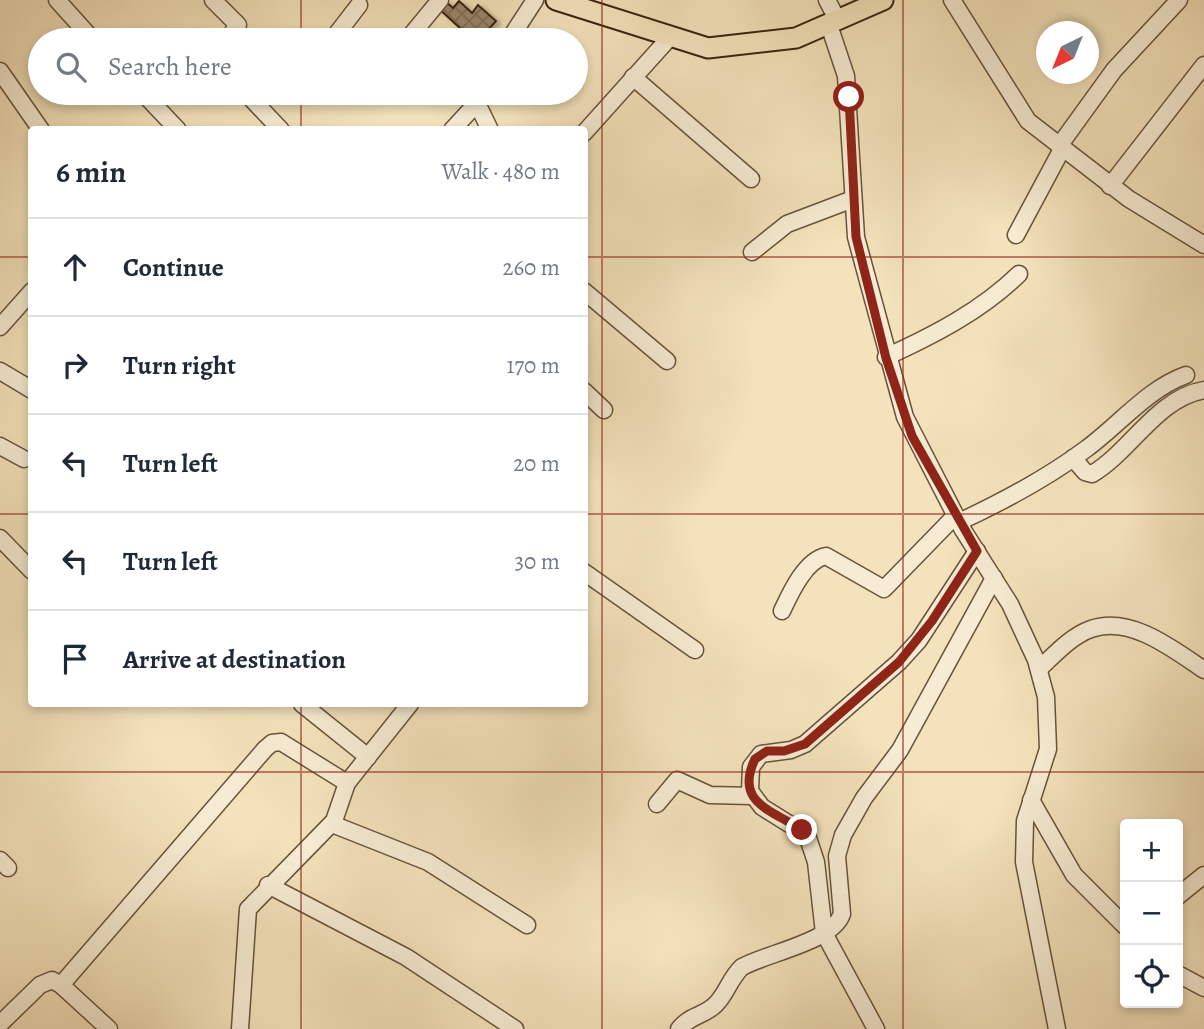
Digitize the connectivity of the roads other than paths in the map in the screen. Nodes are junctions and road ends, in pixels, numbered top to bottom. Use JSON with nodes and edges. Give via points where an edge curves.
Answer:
{"nodes":[{"id":1,"x":57,"y":0,"type":"edge"},
{"id":2,"x":213,"y":0,"type":"edge"},
{"id":3,"x":440,"y":0,"type":"edge"},
{"id":4,"x":535,"y":0,"type":"edge"},
{"id":5,"x":556,"y":0,"type":"edge"},
{"id":6,"x":827,"y":0,"type":"edge"},
{"id":7,"x":883,"y":0,"type":"edge"},
{"id":8,"x":952,"y":0,"type":"edge"},
{"id":9,"x":1179,"y":0,"type":"edge"},
{"id":10,"x":359,"y":5,"type":"dead end"},
{"id":11,"x":590,"y":5,"type":"edge"},
{"id":12,"x":833,"y":23,"type":"junction"},
{"id":13,"x":82,"y":28,"type":"edge"},
{"id":14,"x":236,"y":28,"type":"edge"},
{"id":15,"x":341,"y":28,"type":"edge"},
{"id":16,"x":417,"y":28,"type":"edge"},
{"id":17,"x":517,"y":28,"type":"edge"},
{"id":18,"x":671,"y":36,"type":"junction"},
{"id":19,"x":1204,"y":65,"type":"edge"},
{"id":20,"x":0,"y":71,"type":"edge"},
{"id":21,"x":634,"y":77,"type":"junction"},
{"id":22,"x":154,"y":105,"type":"edge"},
{"id":23,"x":257,"y":105,"type":"edge"},
{"id":24,"x":470,"y":105,"type":"edge"},
{"id":25,"x":478,"y":105,"type":"edge"},
{"id":26,"x":38,"y":126,"type":"edge"},
{"id":27,"x":174,"y":126,"type":"edge"},
{"id":28,"x":277,"y":126,"type":"edge"},
{"id":29,"x":455,"y":126,"type":"edge"},
{"id":30,"x":488,"y":126,"type":"edge"},
{"id":31,"x":588,"y":129,"type":"edge"},
{"id":32,"x":1060,"y":148,"type":"junction"},
{"id":33,"x":751,"y":179,"type":"dead end"},
{"id":34,"x":1110,"y":186,"type":"junction"},
{"id":35,"x":853,"y":199,"type":"junction"},
{"id":36,"x":1016,"y":235,"type":"dead end"},
{"id":37,"x":1204,"y":244,"type":"edge"},
{"id":38,"x":752,"y":252,"type":"dead end"},
{"id":39,"x":1019,"y":274,"type":"dead end"},
{"id":40,"x":588,"y":294,"type":"edge"},
{"id":41,"x":28,"y":295,"type":"edge"},
{"id":42,"x":16,"y":308,"type":"junction"},
{"id":43,"x":28,"y":316,"type":"edge"},
{"id":44,"x":0,"y":327,"type":"edge"},
{"id":45,"x":886,"y":358,"type":"junction"},
{"id":46,"x":667,"y":361,"type":"dead end"},
{"id":47,"x":0,"y":371,"type":"edge"},
{"id":48,"x":1186,"y":375,"type":"dead end"},
{"id":49,"x":28,"y":388,"type":"edge"},
{"id":50,"x":1204,"y":390,"type":"edge"},
{"id":51,"x":588,"y":395,"type":"edge"},
{"id":52,"x":604,"y":410,"type":"dead end"},
{"id":53,"x":0,"y":446,"type":"edge"},
{"id":54,"x":1073,"y":458,"type":"junction"},
{"id":55,"x":24,"y":459,"type":"dead end"},
{"id":56,"x":957,"y":519,"type":"junction"},
{"id":57,"x":0,"y":538,"type":"edge"},
{"id":58,"x":977,"y":551,"type":"junction"},
{"id":59,"x":28,"y":567,"type":"edge"},
{"id":60,"x":588,"y":575,"type":"edge"},
{"id":61,"x":994,"y":578,"type":"junction"},
{"id":62,"x":782,"y":611,"type":"dead end"},
{"id":63,"x":695,"y":650,"type":"dead end"},
{"id":64,"x":1039,"y":669,"type":"junction"},
{"id":65,"x":1204,"y":670,"type":"edge"},
{"id":66,"x":306,"y":707,"type":"edge"},
{"id":67,"x":408,"y":707,"type":"edge"},
{"id":68,"x":368,"y":757,"type":"junction"},
{"id":69,"x":347,"y":783,"type":"junction"},
{"id":70,"x":752,"y":796,"type":"junction"},
{"id":71,"x":1031,"y":800,"type":"junction"},
{"id":72,"x":657,"y":804,"type":"dead end"},
{"id":73,"x":332,"y":824,"type":"junction"},
{"id":74,"x":1204,"y":875,"type":"edge"},
{"id":75,"x":268,"y":885,"type":"junction"},
{"id":76,"x":1183,"y":892,"type":"edge"},
{"id":77,"x":1120,"y":921,"type":"edge"},
{"id":78,"x":527,"y":925,"type":"dead end"},
{"id":79,"x":830,"y":928,"type":"junction"},
{"id":80,"x":1183,"y":976,"type":"edge"},
{"id":81,"x":1202,"y":982,"type":"edge"},
{"id":82,"x":61,"y":985,"type":"junction"},
{"id":83,"x":0,"y":1024,"type":"edge"},
{"id":84,"x":109,"y":1029,"type":"edge"},
{"id":85,"x":240,"y":1029,"type":"edge"},
{"id":86,"x":515,"y":1029,"type":"edge"},
{"id":87,"x":679,"y":1029,"type":"edge"},
{"id":88,"x":876,"y":1029,"type":"edge"},
{"id":89,"x":1057,"y":1029,"type":"edge"}],
"edges":[{"from":1,"to":13,"type":"street"},
{"from":2,"to":14,"type":"street","via":[[237,23]]},
{"from":3,"to":16,"type":"street"},
{"from":4,"to":17,"type":"street"},
{"from":5,"to":11,"type":"main road"},
{"from":6,"to":12,"type":"street"},
{"from":7,"to":12,"type":"main road"},
{"from":8,"to":32,"type":"street","via":[[1028,121]]},
{"from":9,"to":32,"type":"street","via":[[1114,70]]},
{"from":10,"to":15,"type":"street"},
{"from":11,"to":18,"type":"main road"},
{"from":12,"to":18,"type":"main road","via":[[796,38],[708,48]]},
{"from":12,"to":35,"type":"street","via":[[846,76]]},
{"from":18,"to":21,"type":"street"},
{"from":19,"to":34,"type":"street"},
{"from":20,"to":26,"type":"street"},
{"from":21,"to":31,"type":"street"},
{"from":21,"to":33,"type":"street"},
{"from":22,"to":27,"type":"street"},
{"from":23,"to":28,"type":"street"},
{"from":24,"to":29,"type":"street"},
{"from":25,"to":30,"type":"street"},
{"from":32,"to":34,"type":"street"},
{"from":32,"to":36,"type":"street"},
{"from":34,"to":37,"type":"street"},
{"from":35,"to":38,"type":"street","via":[[787,224]]},
{"from":35,"to":45,"type":"street","via":[[856,237]]},
{"from":39,"to":45,"type":"street","via":[[951,325]]},
{"from":40,"to":46,"type":"street"},
{"from":41,"to":42,"type":"street"},
{"from":42,"to":43,"type":"street"},
{"from":42,"to":44,"type":"street"},
{"from":45,"to":56,"type":"street","via":[[912,436]]},
{"from":47,"to":49,"type":"street"},
{"from":48,"to":54,"type":"street","via":[[1151,395]]},
{"from":50,"to":54,"type":"street","via":[[1174,403],[1092,474],[1084,472]]},
{"from":51,"to":52,"type":"street"},
{"from":53,"to":55,"type":"street"},
{"from":54,"to":56,"type":"street","via":[[1040,482]]},
{"from":56,"to":58,"type":"street"},
{"from":56,"to":62,"type":"street","via":[[884,589],[826,556],[818,558]]},
{"from":57,"to":59,"type":"street"},
{"from":58,"to":61,"type":"street"},
{"from":58,"to":70,"type":"street","via":[[899,662],[805,744],[767,751],[755,759],[748,781]]},
{"from":60,"to":63,"type":"street"},
{"from":61,"to":64,"type":"street"},
{"from":61,"to":79,"type":"street","via":[[900,750],[846,828],[837,856],[842,914]]},
{"from":64,"to":65,"type":"street","via":[[1082,634],[1112,625],[1139,632]]},
{"from":64,"to":71,"type":"street","via":[[1049,740]]},
{"from":66,"to":68,"type":"street"},
{"from":67,"to":68,"type":"street"},
{"from":68,"to":69,"type":"street"},
{"from":69,"to":73,"type":"street"},
{"from":69,"to":82,"type":"street","via":[[281,741],[272,743]]},
{"from":70,"to":72,"type":"street","via":[[710,795],[677,780]]},
{"from":70,"to":79,"type":"street","via":[[807,835]]},
{"from":71,"to":77,"type":"street","via":[[1074,875]]},
{"from":71,"to":89,"type":"street","via":[[1025,821],[1024,862]]},
{"from":73,"to":75,"type":"street"},
{"from":73,"to":78,"type":"street","via":[[428,862]]},
{"from":74,"to":76,"type":"street"},
{"from":75,"to":85,"type":"street","via":[[245,916]]},
{"from":75,"to":86,"type":"street","via":[[406,957]]},
{"from":79,"to":87,"type":"street","via":[[742,967],[712,1008],[691,1017]]},
{"from":79,"to":88,"type":"street"},
{"from":80,"to":81,"type":"street"},
{"from":82,"to":83,"type":"street","via":[[52,980],[40,985]]},
{"from":82,"to":84,"type":"street"}]}
